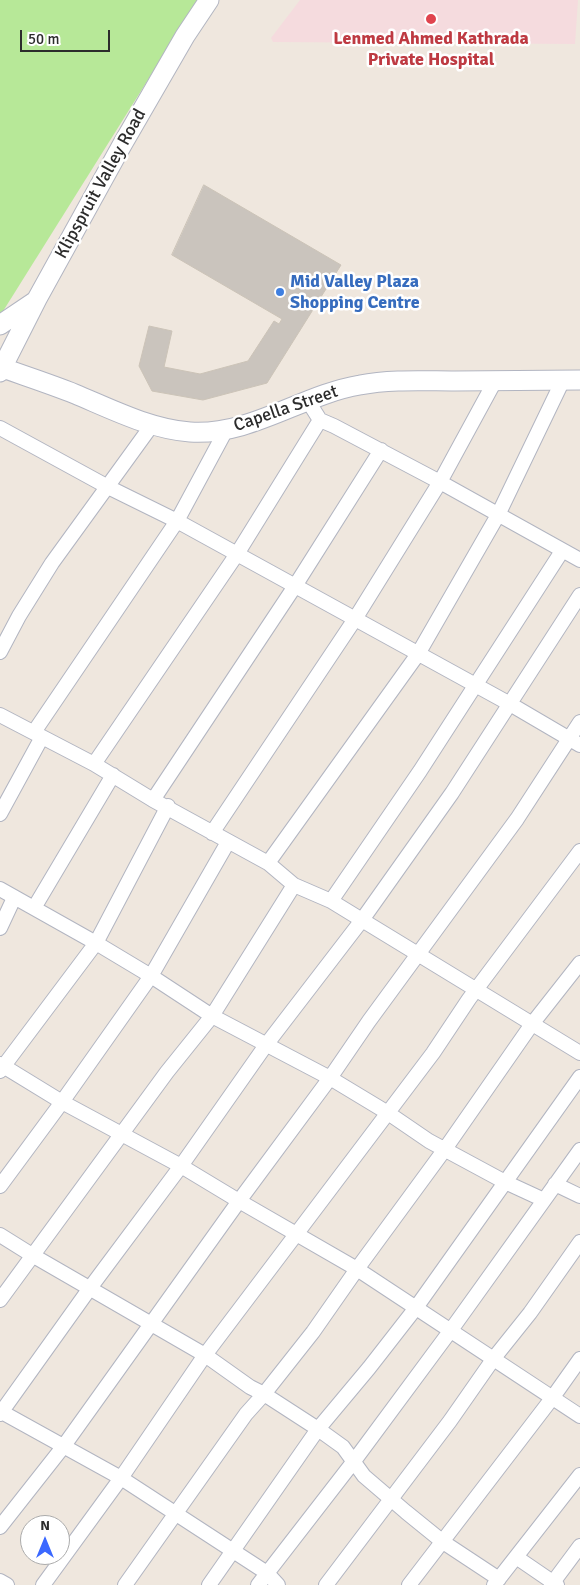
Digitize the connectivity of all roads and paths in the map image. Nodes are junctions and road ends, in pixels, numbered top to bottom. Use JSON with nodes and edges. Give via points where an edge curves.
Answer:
{"nodes":[{"id":1,"x":209,"y":0,"type":"edge"},
{"id":2,"x":37,"y":299,"type":"junction"},
{"id":3,"x":0,"y":325,"type":"edge"},
{"id":4,"x":1,"y":369,"type":"edge"},
{"id":5,"x":571,"y":380,"type":"edge"},
{"id":6,"x":496,"y":381,"type":"junction"},
{"id":7,"x":308,"y":401,"type":"junction"},
{"id":8,"x":320,"y":420,"type":"junction"},
{"id":9,"x":152,"y":425,"type":"junction"},
{"id":10,"x":0,"y":428,"type":"edge"},
{"id":11,"x":226,"y":430,"type":"junction"},
{"id":12,"x":381,"y":450,"type":"junction"},
{"id":13,"x":440,"y":482,"type":"junction"},
{"id":14,"x":108,"y":487,"type":"junction"},
{"id":15,"x":498,"y":515,"type":"junction"},
{"id":16,"x":177,"y":521,"type":"junction"},
{"id":17,"x":562,"y":551,"type":"junction"},
{"id":18,"x":237,"y":554,"type":"junction"},
{"id":19,"x":580,"y":560,"type":"edge"},
{"id":20,"x":295,"y":586,"type":"junction"},
{"id":21,"x":580,"y":595,"type":"edge"},
{"id":22,"x":355,"y":618,"type":"junction"},
{"id":23,"x":0,"y":652,"type":"edge"},
{"id":24,"x":418,"y":654,"type":"junction"},
{"id":25,"x":476,"y":685,"type":"junction"},
{"id":26,"x":510,"y":704,"type":"junction"},
{"id":27,"x":0,"y":715,"type":"edge"},
{"id":28,"x":580,"y":722,"type":"edge"},
{"id":29,"x":38,"y":734,"type":"junction"},
{"id":30,"x":575,"y":742,"type":"edge"},
{"id":31,"x":94,"y":764,"type":"junction"},
{"id":32,"x":113,"y":775,"type":"junction"},
{"id":33,"x":153,"y":800,"type":"junction"},
{"id":34,"x":168,"y":806,"type":"junction"},
{"id":35,"x":0,"y":814,"type":"edge"},
{"id":36,"x":212,"y":832,"type":"junction"},
{"id":37,"x":228,"y":842,"type":"junction"},
{"id":38,"x":580,"y":851,"type":"edge"},
{"id":39,"x":268,"y":864,"type":"junction"},
{"id":40,"x":294,"y":884,"type":"junction"},
{"id":41,"x":0,"y":889,"type":"edge"},
{"id":42,"x":14,"y":898,"type":"junction"},
{"id":43,"x":331,"y":901,"type":"junction"},
{"id":44,"x":34,"y":908,"type":"junction"},
{"id":45,"x":362,"y":920,"type":"junction"},
{"id":46,"x":0,"y":928,"type":"edge"},
{"id":47,"x":96,"y":943,"type":"junction"},
{"id":48,"x":417,"y":954,"type":"junction"},
{"id":49,"x":580,"y":963,"type":"edge"},
{"id":50,"x":151,"y":976,"type":"junction"},
{"id":51,"x":476,"y":990,"type":"junction"},
{"id":52,"x":212,"y":1016,"type":"junction"},
{"id":53,"x":532,"y":1024,"type":"junction"},
{"id":54,"x":266,"y":1045,"type":"junction"},
{"id":55,"x":580,"y":1053,"type":"edge"},
{"id":56,"x":1,"y":1067,"type":"edge"},
{"id":57,"x":580,"y":1077,"type":"edge"},
{"id":58,"x":330,"y":1078,"type":"junction"},
{"id":59,"x":62,"y":1102,"type":"junction"},
{"id":60,"x":388,"y":1113,"type":"junction"},
{"id":61,"x":121,"y":1135,"type":"junction"},
{"id":62,"x":445,"y":1149,"type":"junction"},
{"id":63,"x":580,"y":1150,"type":"edge"},
{"id":64,"x":181,"y":1166,"type":"junction"},
{"id":65,"x":505,"y":1182,"type":"junction"},
{"id":66,"x":555,"y":1184,"type":"junction"},
{"id":67,"x":0,"y":1186,"type":"edge"},
{"id":68,"x":580,"y":1196,"type":"edge"},
{"id":69,"x":544,"y":1200,"type":"junction"},
{"id":70,"x":239,"y":1201,"type":"junction"},
{"id":71,"x":297,"y":1233,"type":"junction"},
{"id":72,"x":0,"y":1235,"type":"edge"},
{"id":73,"x":580,"y":1242,"type":"edge"},
{"id":74,"x":32,"y":1255,"type":"junction"},
{"id":75,"x":357,"y":1268,"type":"junction"},
{"id":76,"x":90,"y":1288,"type":"junction"},
{"id":77,"x":0,"y":1300,"type":"edge"},
{"id":78,"x":415,"y":1309,"type":"junction"},
{"id":79,"x":151,"y":1323,"type":"junction"},
{"id":80,"x":451,"y":1330,"type":"junction"},
{"id":81,"x":205,"y":1355,"type":"junction"},
{"id":82,"x":494,"y":1358,"type":"junction"},
{"id":83,"x":580,"y":1359,"type":"edge"},
{"id":84,"x":264,"y":1394,"type":"junction"},
{"id":85,"x":553,"y":1398,"type":"junction"},
{"id":86,"x":0,"y":1412,"type":"edge"},
{"id":87,"x":580,"y":1416,"type":"edge"},
{"id":88,"x":318,"y":1429,"type":"junction"},
{"id":89,"x":63,"y":1447,"type":"junction"},
{"id":90,"x":354,"y":1460,"type":"junction"},
{"id":91,"x":580,"y":1475,"type":"edge"},
{"id":92,"x":121,"y":1478,"type":"junction"},
{"id":93,"x":391,"y":1499,"type":"junction"},
{"id":94,"x":176,"y":1514,"type":"junction"},
{"id":95,"x":0,"y":1527,"type":"edge"},
{"id":96,"x":443,"y":1542,"type":"junction"},
{"id":97,"x":580,"y":1546,"type":"edge"},
{"id":98,"x":233,"y":1551,"type":"junction"},
{"id":99,"x":516,"y":1557,"type":"junction"},
{"id":100,"x":267,"y":1573,"type":"junction"},
{"id":101,"x":0,"y":1581,"type":"edge"},
{"id":102,"x":496,"y":1582,"type":"edge"},
{"id":103,"x":554,"y":1584,"type":"edge"},
{"id":104,"x":7,"y":1585,"type":"edge"},
{"id":105,"x":43,"y":1585,"type":"edge"},
{"id":106,"x":125,"y":1585,"type":"edge"},
{"id":107,"x":208,"y":1585,"type":"edge"},
{"id":108,"x":258,"y":1585,"type":"edge"},
{"id":109,"x":278,"y":1585,"type":"edge"},
{"id":110,"x":326,"y":1585,"type":"edge"},
{"id":111,"x":409,"y":1585,"type":"edge"}],
"edges":[{"from":1,"to":2,"type":"street","name":"Klipspruit Valley Road","via":[[152,92]]},
{"from":2,"to":3,"type":"street"},
{"from":2,"to":4,"type":"street","name":"Klipspruit Valley Road"},
{"from":4,"to":9,"type":"street","name":"Capella Street"},
{"from":5,"to":6,"type":"street","name":"Capella Street"},
{"from":5,"to":15,"type":"street"},
{"from":6,"to":7,"type":"street","name":"Capella Street","via":[[379,382]]},
{"from":6,"to":13,"type":"street"},
{"from":7,"to":8,"type":"street"},
{"from":7,"to":11,"type":"street","name":"Capella Street"},
{"from":8,"to":12,"type":"street"},
{"from":8,"to":18,"type":"street"},
{"from":9,"to":11,"type":"street","name":"Capella Street","via":[[189,432]]},
{"from":9,"to":14,"type":"street"},
{"from":10,"to":14,"type":"street"},
{"from":11,"to":16,"type":"street"},
{"from":12,"to":13,"type":"street"},
{"from":12,"to":20,"type":"street"},
{"from":13,"to":15,"type":"street"},
{"from":13,"to":22,"type":"street"},
{"from":14,"to":16,"type":"street"},
{"from":14,"to":23,"type":"street","via":[[52,563]]},
{"from":15,"to":17,"type":"street"},
{"from":15,"to":24,"type":"street"},
{"from":16,"to":18,"type":"street"},
{"from":16,"to":29,"type":"street"},
{"from":17,"to":19,"type":"street"},
{"from":17,"to":25,"type":"street"},
{"from":18,"to":20,"type":"street"},
{"from":18,"to":31,"type":"street"},
{"from":20,"to":22,"type":"street"},
{"from":20,"to":33,"type":"street"},
{"from":21,"to":26,"type":"street"},
{"from":22,"to":24,"type":"street"},
{"from":22,"to":36,"type":"street"},
{"from":24,"to":25,"type":"street"},
{"from":24,"to":39,"type":"street"},
{"from":25,"to":26,"type":"street"},
{"from":25,"to":43,"type":"street"},
{"from":26,"to":30,"type":"street"},
{"from":26,"to":45,"type":"street"},
{"from":27,"to":29,"type":"street"},
{"from":28,"to":30,"type":"street"},
{"from":29,"to":31,"type":"street"},
{"from":29,"to":35,"type":"street"},
{"from":30,"to":48,"type":"street"},
{"from":31,"to":32,"type":"street"},
{"from":32,"to":33,"type":"street"},
{"from":32,"to":44,"type":"street"},
{"from":33,"to":34,"type":"street"},
{"from":34,"to":36,"type":"street"},
{"from":34,"to":47,"type":"street"},
{"from":36,"to":37,"type":"street"},
{"from":37,"to":39,"type":"street"},
{"from":37,"to":50,"type":"street"},
{"from":38,"to":51,"type":"street"},
{"from":39,"to":40,"type":"street"},
{"from":40,"to":43,"type":"street"},
{"from":40,"to":52,"type":"street"},
{"from":41,"to":42,"type":"street"},
{"from":42,"to":44,"type":"street"},
{"from":42,"to":46,"type":"street"},
{"from":43,"to":45,"type":"street"},
{"from":44,"to":47,"type":"street"},
{"from":45,"to":48,"type":"street"},
{"from":45,"to":54,"type":"street"},
{"from":47,"to":50,"type":"street"},
{"from":47,"to":56,"type":"street"},
{"from":48,"to":51,"type":"street"},
{"from":48,"to":58,"type":"street"},
{"from":49,"to":53,"type":"street"},
{"from":50,"to":52,"type":"street"},
{"from":50,"to":59,"type":"street"},
{"from":51,"to":53,"type":"street"},
{"from":51,"to":60,"type":"street"},
{"from":52,"to":54,"type":"street"},
{"from":52,"to":61,"type":"street"},
{"from":53,"to":55,"type":"street"},
{"from":53,"to":62,"type":"street"},
{"from":54,"to":58,"type":"street"},
{"from":54,"to":64,"type":"street"},
{"from":56,"to":59,"type":"street"},
{"from":57,"to":65,"type":"street"},
{"from":58,"to":60,"type":"street"},
{"from":58,"to":70,"type":"street"},
{"from":59,"to":61,"type":"street"},
{"from":59,"to":67,"type":"street"},
{"from":60,"to":62,"type":"street"},
{"from":60,"to":71,"type":"street"},
{"from":61,"to":64,"type":"street"},
{"from":61,"to":74,"type":"street"},
{"from":62,"to":65,"type":"street"},
{"from":62,"to":75,"type":"street"},
{"from":63,"to":66,"type":"street"},
{"from":64,"to":70,"type":"street"},
{"from":64,"to":76,"type":"street"},
{"from":65,"to":69,"type":"street"},
{"from":65,"to":78,"type":"street"},
{"from":66,"to":68,"type":"street"},
{"from":66,"to":69,"type":"street"},
{"from":69,"to":80,"type":"street"},
{"from":70,"to":71,"type":"street"},
{"from":70,"to":79,"type":"street"},
{"from":71,"to":75,"type":"street"},
{"from":71,"to":81,"type":"street"},
{"from":72,"to":74,"type":"street"},
{"from":73,"to":82,"type":"street"},
{"from":74,"to":76,"type":"street"},
{"from":74,"to":77,"type":"street"},
{"from":75,"to":78,"type":"street"},
{"from":75,"to":84,"type":"street","via":[[313,1332]]},
{"from":76,"to":79,"type":"street"},
{"from":76,"to":86,"type":"street"},
{"from":78,"to":80,"type":"street"},
{"from":78,"to":88,"type":"street"},
{"from":79,"to":81,"type":"street"},
{"from":79,"to":89,"type":"street"},
{"from":80,"to":82,"type":"street"},
{"from":80,"to":90,"type":"street"},
{"from":81,"to":84,"type":"street"},
{"from":81,"to":92,"type":"street"},
{"from":82,"to":85,"type":"street"},
{"from":82,"to":93,"type":"street"},
{"from":83,"to":85,"type":"street"},
{"from":84,"to":88,"type":"street"},
{"from":84,"to":94,"type":"street","via":[[246,1414]]},
{"from":85,"to":87,"type":"street"},
{"from":85,"to":96,"type":"street"},
{"from":86,"to":89,"type":"street"},
{"from":88,"to":90,"type":"street","via":[[343,1447]]},
{"from":88,"to":98,"type":"street"},
{"from":89,"to":92,"type":"street"},
{"from":89,"to":95,"type":"street"},
{"from":90,"to":93,"type":"street","via":[[364,1476]]},
{"from":90,"to":100,"type":"street"},
{"from":91,"to":99,"type":"street"},
{"from":92,"to":94,"type":"street"},
{"from":92,"to":105,"type":"street"},
{"from":93,"to":96,"type":"street"},
{"from":93,"to":110,"type":"street"},
{"from":94,"to":98,"type":"street"},
{"from":94,"to":106,"type":"street"},
{"from":96,"to":102,"type":"street"},
{"from":96,"to":111,"type":"street"},
{"from":97,"to":103,"type":"street"},
{"from":98,"to":100,"type":"street"},
{"from":98,"to":107,"type":"street"},
{"from":99,"to":102,"type":"street"},
{"from":99,"to":103,"type":"street"},
{"from":100,"to":108,"type":"street"},
{"from":100,"to":109,"type":"street"},
{"from":101,"to":104,"type":"street"}]}
